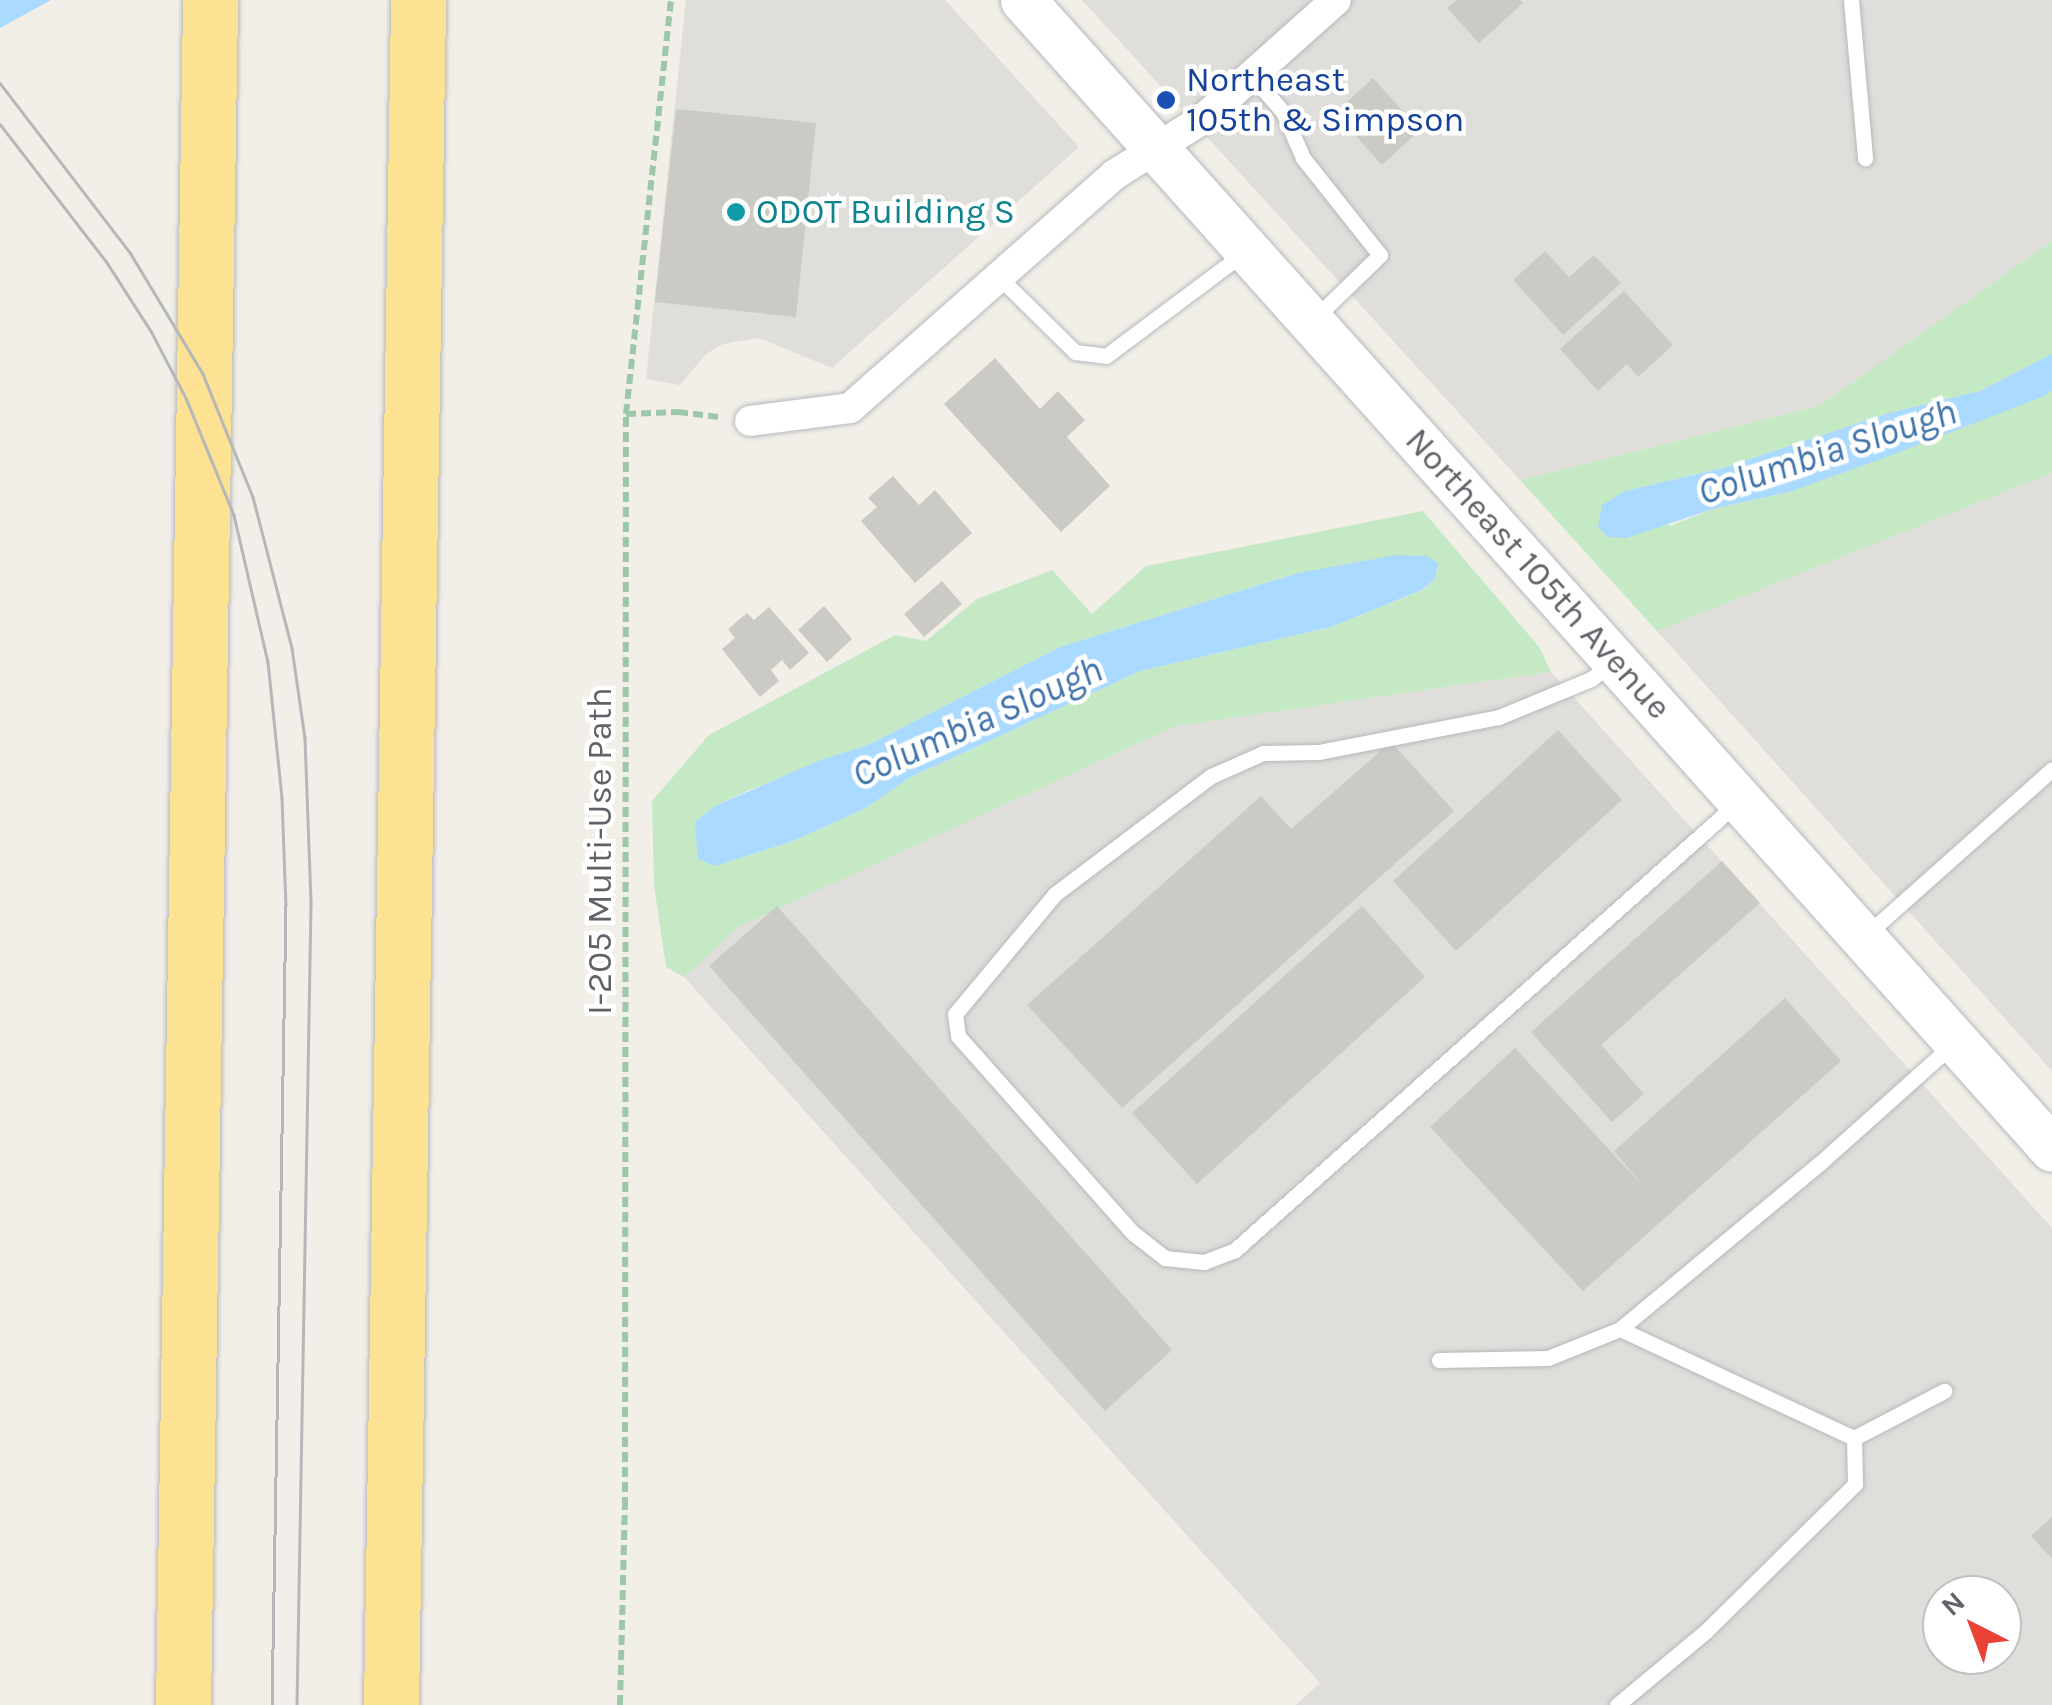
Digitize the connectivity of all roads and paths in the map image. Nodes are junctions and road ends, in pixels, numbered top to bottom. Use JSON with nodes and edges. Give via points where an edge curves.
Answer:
{"nodes":[{"id":1,"x":418,"y":0,"type":"edge"},
{"id":2,"x":671,"y":0,"type":"edge"},
{"id":3,"x":1023,"y":0,"type":"edge"},
{"id":4,"x":1336,"y":0,"type":"edge"},
{"id":5,"x":1851,"y":0,"type":"edge"},
{"id":6,"x":209,"y":23,"type":"edge"},
{"id":7,"x":1252,"y":76,"type":"junction"},
{"id":8,"x":1158,"y":148,"type":"junction"},
{"id":9,"x":1864,"y":158,"type":"dead end"},
{"id":10,"x":1248,"y":249,"type":"junction"},
{"id":11,"x":999,"y":277,"type":"junction"},
{"id":12,"x":1312,"y":321,"type":"junction"},
{"id":13,"x":626,"y":414,"type":"junction"},
{"id":14,"x":750,"y":421,"type":"joint"},
{"id":15,"x":1616,"y":661,"type":"junction"},
{"id":16,"x":2052,"y":770,"type":"edge"},
{"id":17,"x":1740,"y":800,"type":"junction"},
{"id":18,"x":1863,"y":937,"type":"junction"},
{"id":19,"x":1956,"y":1041,"type":"junction"},
{"id":20,"x":2052,"y":1148,"type":"edge"},
{"id":21,"x":1620,"y":1329,"type":"junction"},
{"id":22,"x":1439,"y":1360,"type":"dead end"},
{"id":23,"x":1944,"y":1391,"type":"dead end"},
{"id":24,"x":1854,"y":1438,"type":"junction"},
{"id":25,"x":183,"y":1705,"type":"edge"},
{"id":26,"x":391,"y":1705,"type":"edge"},
{"id":27,"x":620,"y":1705,"type":"edge"},
{"id":28,"x":1617,"y":1705,"type":"edge"}],
"edges":[{"from":1,"to":26,"type":"highway"},
{"from":2,"to":13,"type":"path","name":"I-205 Multi-Use Path"},
{"from":3,"to":8,"type":"street","name":"Northeast 105th Avenue"},
{"from":4,"to":7,"type":"street"},
{"from":5,"to":9,"type":"lane"},
{"from":6,"to":25,"type":"highway"},
{"from":7,"to":8,"type":"street"},
{"from":7,"to":12,"type":"lane","via":[[1283,112],[1303,158],[1380,255]]},
{"from":8,"to":10,"type":"street","name":"Northeast 105th Avenue"},
{"from":8,"to":11,"type":"street","via":[[1114,176]]},
{"from":10,"to":11,"type":"lane","via":[[1106,356],[1075,352]]},
{"from":10,"to":12,"type":"street","name":"Northeast 105th Avenue"},
{"from":11,"to":14,"type":"street","via":[[850,408]]},
{"from":12,"to":15,"type":"street","name":"Northeast 105th Avenue"},
{"from":13,"to":14,"type":"path"},
{"from":13,"to":27,"type":"path","name":"I-205 Multi-Use Path"},
{"from":15,"to":17,"type":"street","name":"Northeast 105th Avenue"},
{"from":15,"to":17,"type":"lane","via":[[1591,679],[1499,716],[1320,752],[1263,754],[1211,776],[1056,894],[956,1014],[958,1036],[1133,1233],[1165,1258],[1204,1262],[1236,1250]]},
{"from":16,"to":18,"type":"lane"},
{"from":17,"to":18,"type":"street","name":"Northeast 105th Avenue"},
{"from":18,"to":19,"type":"street","name":"Northeast 105th Avenue"},
{"from":19,"to":20,"type":"street","name":"Northeast 105th Avenue"},
{"from":19,"to":21,"type":"lane"},
{"from":21,"to":22,"type":"lane","via":[[1548,1358]]},
{"from":21,"to":24,"type":"lane"},
{"from":23,"to":24,"type":"lane"},
{"from":24,"to":28,"type":"lane","via":[[1855,1484],[1705,1632]]}]}
